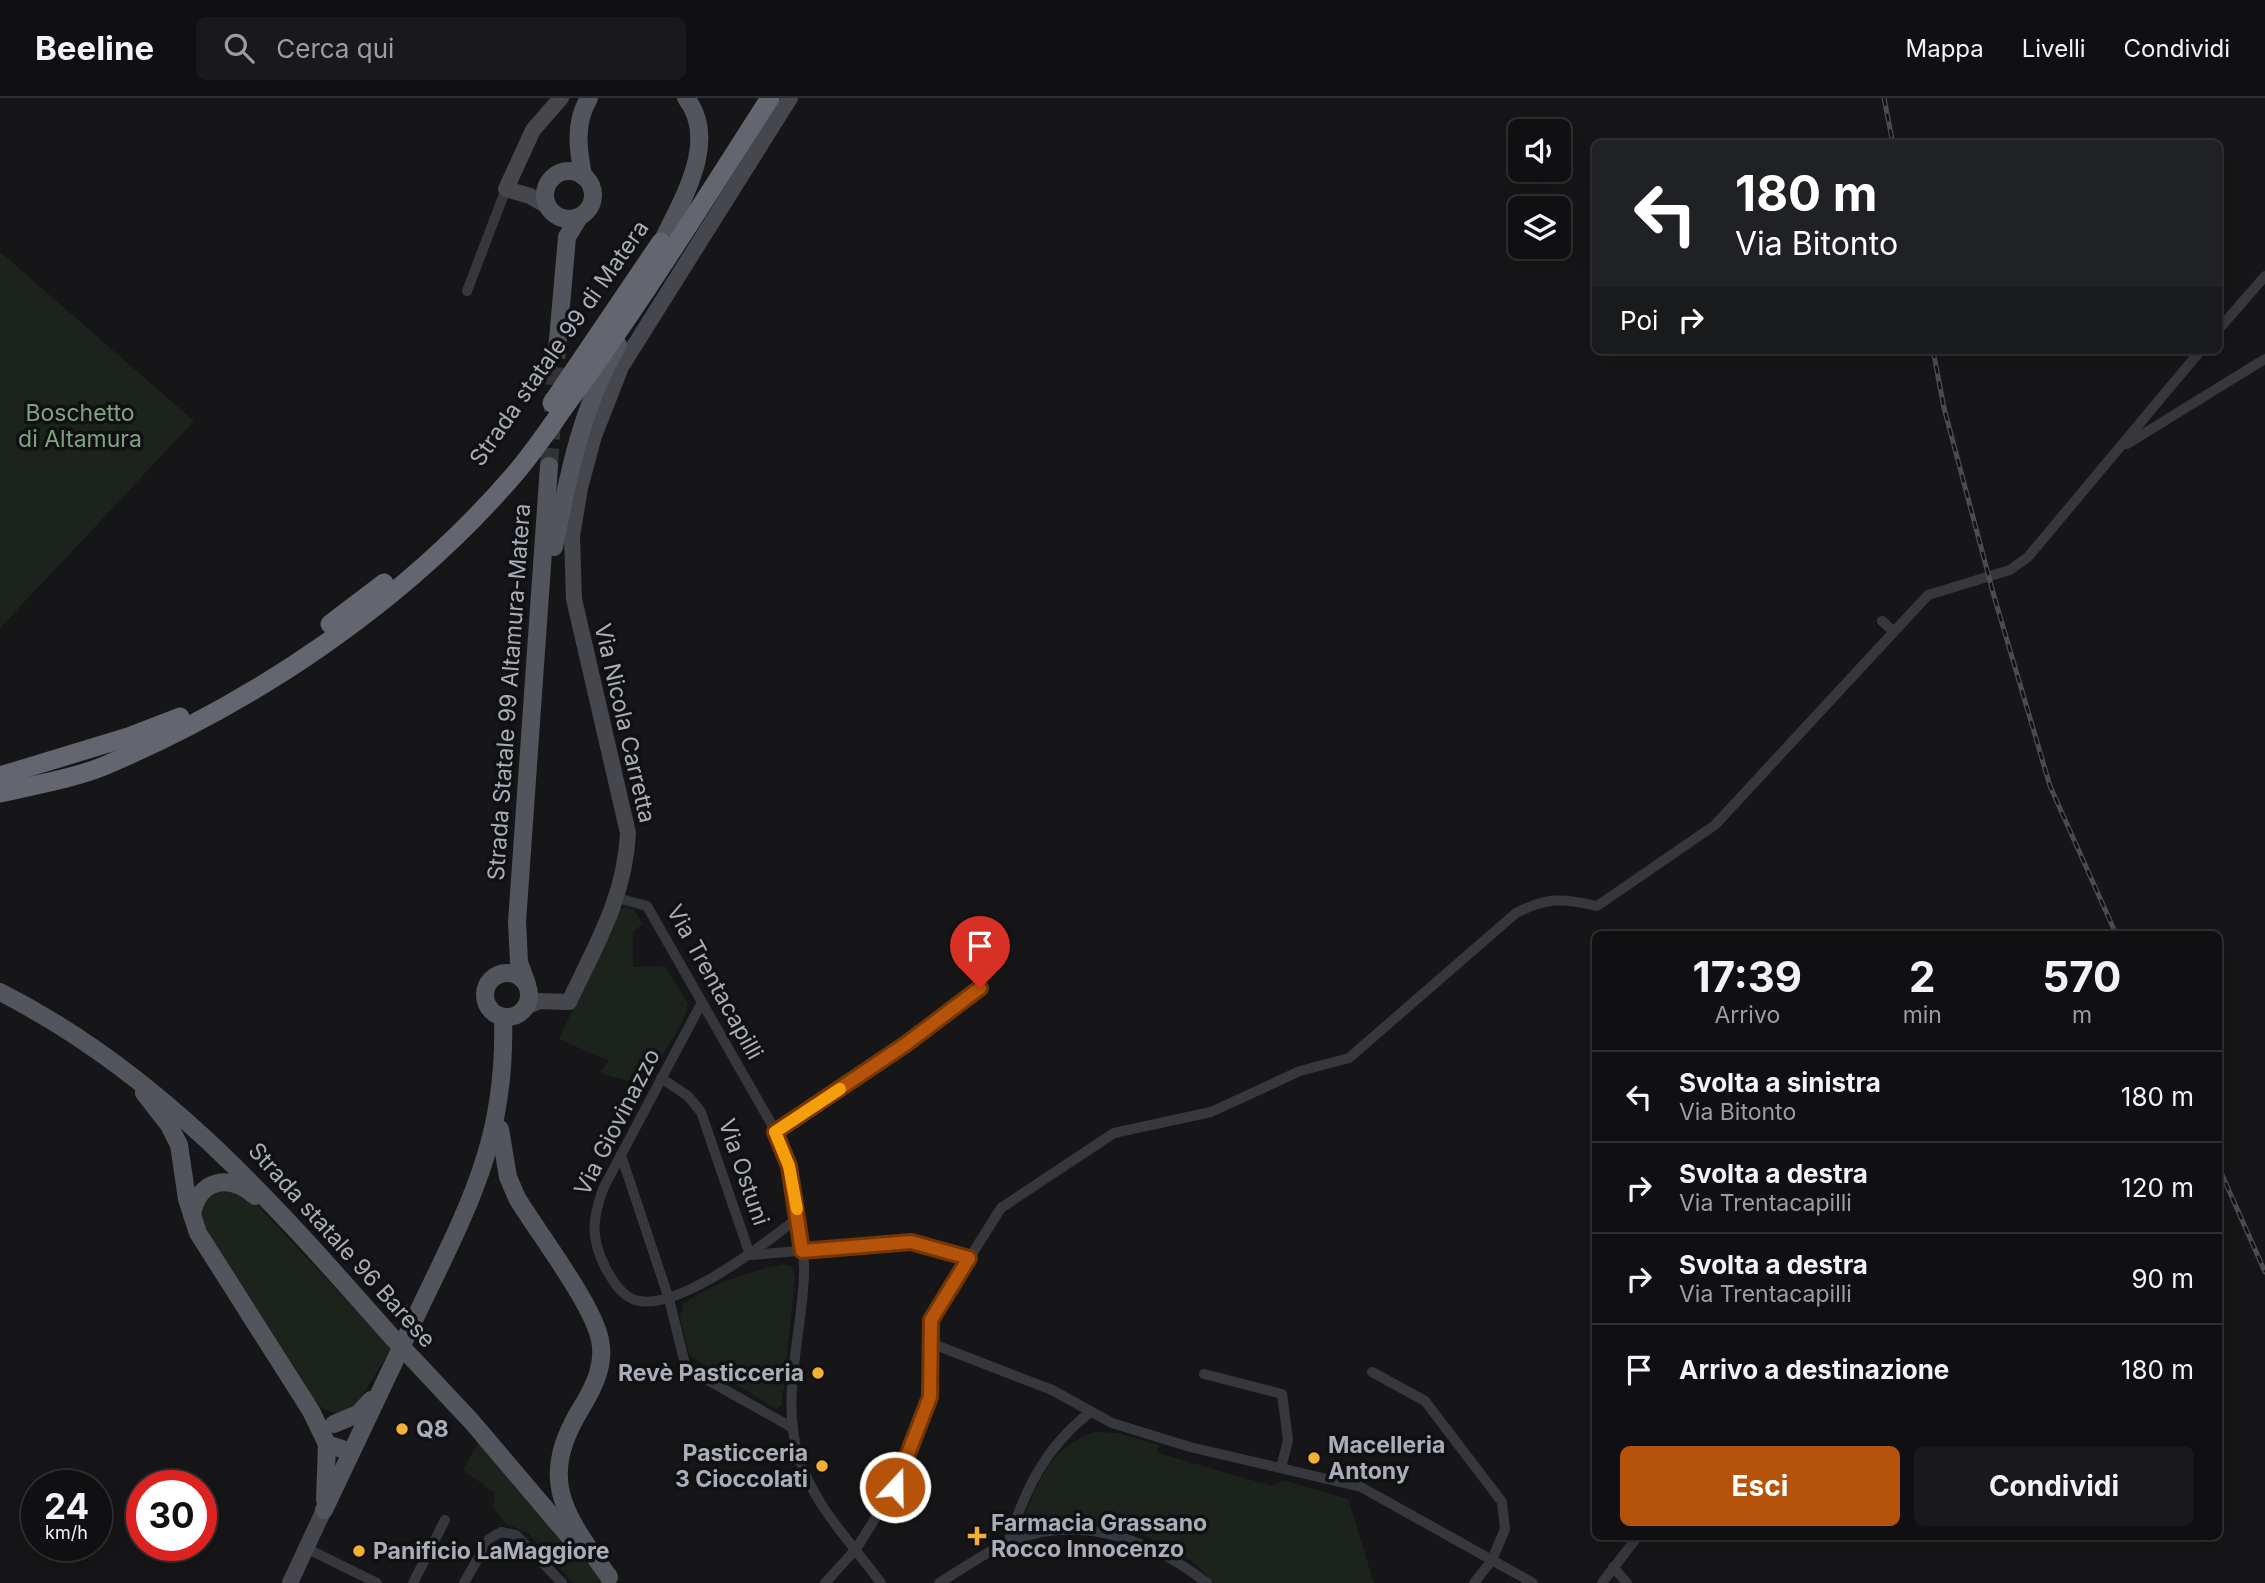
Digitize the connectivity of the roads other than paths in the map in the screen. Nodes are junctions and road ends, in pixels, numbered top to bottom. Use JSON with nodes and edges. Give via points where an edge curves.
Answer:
{"nodes":[{"id":1,"x":561,"y":98,"type":"edge"},
{"id":2,"x":589,"y":98,"type":"edge"},
{"id":3,"x":686,"y":98,"type":"edge"},
{"id":4,"x":756,"y":98,"type":"edge"},
{"id":5,"x":771,"y":98,"type":"edge"},
{"id":6,"x":790,"y":98,"type":"edge"},
{"id":7,"x":577,"y":142,"type":"junction"},
{"id":8,"x":560,"y":173,"type":"junction"},
{"id":9,"x":583,"y":176,"type":"junction"},
{"id":10,"x":506,"y":189,"type":"junction"},
{"id":11,"x":545,"y":203,"type":"junction"},
{"id":12,"x":579,"y":216,"type":"junction"},
{"id":13,"x":687,"y":227,"type":"junction"},
{"id":14,"x":567,"y":237,"type":"junction"},
{"id":15,"x":664,"y":238,"type":"junction"},
{"id":16,"x":2265,"y":276,"type":"edge"},
{"id":17,"x":467,"y":291,"type":"dead end"},
{"id":18,"x":2222,"y":326,"type":"edge"},
{"id":19,"x":557,"y":351,"type":"tunnel mouth"},
{"id":20,"x":2198,"y":354,"type":"edge"},
{"id":21,"x":2265,"y":359,"type":"edge"},
{"id":22,"x":2114,"y":453,"type":"junction"},
{"id":23,"x":549,"y":466,"type":"tunnel mouth"},
{"id":24,"x":1882,"y":621,"type":"dead end"},
{"id":25,"x":540,"y":630,"type":"junction"},
{"id":26,"x":1894,"y":632,"type":"junction"},
{"id":27,"x":0,"y":776,"type":"edge"},
{"id":28,"x":0,"y":793,"type":"edge"},
{"id":29,"x":617,"y":898,"type":"junction"},
{"id":30,"x":517,"y":922,"type":"junction"},
{"id":31,"x":506,"y":972,"type":"junction"},
{"id":32,"x":980,"y":988,"type":"dead end"},
{"id":33,"x":0,"y":992,"type":"edge"},
{"id":34,"x":521,"y":1003,"type":"junction"},
{"id":35,"x":701,"y":1004,"type":"junction"},
{"id":36,"x":74,"y":1035,"type":"junction"},
{"id":37,"x":662,"y":1078,"type":"junction"},
{"id":38,"x":499,"y":1110,"type":"junction"},
{"id":39,"x":775,"y":1132,"type":"junction"},
{"id":40,"x":621,"y":1155,"type":"junction"},
{"id":41,"x":799,"y":1217,"type":"junction"},
{"id":42,"x":192,"y":1218,"type":"junction"},
{"id":43,"x":802,"y":1251,"type":"junction"},
{"id":44,"x":750,"y":1255,"type":"junction"},
{"id":45,"x":320,"y":1256,"type":"junction"},
{"id":46,"x":969,"y":1258,"type":"junction"},
{"id":47,"x":669,"y":1299,"type":"junction"},
{"id":48,"x":933,"y":1344,"type":"junction"},
{"id":49,"x":1371,"y":1372,"type":"dead end"},
{"id":50,"x":1204,"y":1374,"type":"dead end"},
{"id":51,"x":382,"y":1387,"type":"junction"},
{"id":52,"x":311,"y":1411,"type":"junction"},
{"id":53,"x":1089,"y":1413,"type":"junction"},
{"id":54,"x":334,"y":1424,"type":"junction"},
{"id":55,"x":793,"y":1428,"type":"junction"},
{"id":56,"x":327,"y":1444,"type":"junction"},
{"id":57,"x":353,"y":1449,"type":"junction"},
{"id":58,"x":1281,"y":1468,"type":"junction"},
{"id":59,"x":324,"y":1510,"type":"junction"},
{"id":60,"x":445,"y":1520,"type":"dead end"},
{"id":61,"x":1635,"y":1540,"type":"edge"},
{"id":62,"x":1008,"y":1543,"type":"junction"},
{"id":63,"x":306,"y":1548,"type":"junction"},
{"id":64,"x":856,"y":1549,"type":"junction"},
{"id":65,"x":1492,"y":1560,"type":"junction"},
{"id":66,"x":1614,"y":1567,"type":"junction"},
{"id":67,"x":612,"y":1580,"type":"edge"},
{"id":68,"x":290,"y":1583,"type":"edge"},
{"id":69,"x":377,"y":1583,"type":"edge"},
{"id":70,"x":413,"y":1583,"type":"edge"},
{"id":71,"x":464,"y":1583,"type":"edge"},
{"id":72,"x":562,"y":1583,"type":"edge"},
{"id":73,"x":825,"y":1583,"type":"edge"},
{"id":74,"x":880,"y":1583,"type":"edge"},
{"id":75,"x":939,"y":1583,"type":"edge"},
{"id":76,"x":1207,"y":1583,"type":"edge"},
{"id":77,"x":1474,"y":1583,"type":"edge"},
{"id":78,"x":1533,"y":1583,"type":"edge"},
{"id":79,"x":1602,"y":1583,"type":"edge"},
{"id":80,"x":1627,"y":1583,"type":"edge"}],
"edges":[{"from":1,"to":10,"type":"street","via":[[533,130]]},
{"from":2,"to":7,"type":"main road"},
{"from":3,"to":15,"type":"main road","via":[[697,119],[698,153]]},
{"from":4,"to":15,"type":"highway","name":"Strada statale 99 di Matera"},
{"from":5,"to":13,"type":"highway","name":"Strada statale 99 di Matera"},
{"from":6,"to":29,"type":"street","name":"Via Nicola Carretta","via":[[621,367],[606,400],[580,488],[572,545],[574,599],[628,833],[628,860]]},
{"from":7,"to":8,"type":"main road"},
{"from":7,"to":9,"type":"main road"},
{"from":8,"to":9,"type":"main road"},
{"from":8,"to":11,"type":"main road","via":[[550,181]]},
{"from":9,"to":12,"type":"main road","via":[[593,197]]},
{"from":10,"to":11,"type":"street"},
{"from":10,"to":17,"type":"street"},
{"from":11,"to":12,"type":"main road","via":[[572,219]]},
{"from":11,"to":14,"type":"main road"},
{"from":12,"to":14,"type":"main road","name":"Strada statale 99 di Matera"},
{"from":13,"to":25,"type":"main road","via":[[592,394],[569,473]]},
{"from":13,"to":28,"type":"highway","name":"Strada statale 99 di Matera","via":[[514,475],[369,612],[212,716],[102,767]]},
{"from":14,"to":19,"type":"main road","name":"Strada statale 99 di Matera"},
{"from":15,"to":27,"type":"highway","name":"Strada statale 99 di Matera","via":[[537,425],[484,491],[383,584],[225,695],[128,737]]},
{"from":16,"to":18,"type":"street"},
{"from":20,"to":22,"type":"street"},
{"from":21,"to":22,"type":"street"},
{"from":22,"to":26,"type":"street","via":[[2028,557],[2010,570],[1928,595]]},
{"from":23,"to":25,"type":"main road","name":"Strada Statale 99 Altamura-Matera"},
{"from":24,"to":26,"type":"street"},
{"from":25,"to":30,"type":"main road","name":"Strada Statale 99 Altamura-Matera"},
{"from":26,"to":46,"type":"street","via":[[1715,825],[1597,906],[1568,899],[1540,901],[1516,913],[1349,1058],[1300,1071],[1211,1112],[1114,1133],[1001,1208]]},
{"from":29,"to":34,"type":"street","via":[[569,1002]]},
{"from":29,"to":35,"type":"street","name":"Via Trentacapilli","via":[[647,906]]},
{"from":30,"to":31,"type":"main road","name":"Strada Statale 99 Altamura-Matera"},
{"from":30,"to":34,"type":"main road","name":"Strada Statale 99 Altamura-Matera"},
{"from":31,"to":34,"type":"main road","via":[[518,975]]},
{"from":31,"to":34,"type":"main road","via":[[492,978],[484,998],[491,1011]]},
{"from":32,"to":39,"type":"street"},
{"from":33,"to":36,"type":"main road","name":"Strada statale 96 Barese"},
{"from":34,"to":38,"type":"main road"},
{"from":35,"to":37,"type":"street","name":"Via Giovinazzo"},
{"from":35,"to":39,"type":"street","name":"Via Trentacapilli"},
{"from":36,"to":42,"type":"main road","via":[[143,1091],[169,1125],[184,1163]]},
{"from":36,"to":45,"type":"main road","name":"Strada statale 96 Barese","via":[[181,1114],[230,1158]]},
{"from":37,"to":40,"type":"street","name":"Via Giovinazzo"},
{"from":37,"to":44,"type":"street","name":"Via Ostuni","via":[[688,1096],[701,1112]]},
{"from":38,"to":51,"type":"main road","via":[[465,1216]]},
{"from":38,"to":67,"type":"main road","via":[[501,1148],[517,1198],[592,1316],[600,1340],[600,1367],[561,1446],[558,1474],[568,1515]]},
{"from":39,"to":41,"type":"street","name":"Via Trentacapilli","via":[[789,1166]]},
{"from":40,"to":47,"type":"street"},
{"from":40,"to":47,"type":"street","name":"Via Giovinazzo","via":[[593,1216],[597,1252],[615,1285],[633,1299],[653,1303]]},
{"from":41,"to":43,"type":"street","name":"Via Trentacapilli"},
{"from":41,"to":44,"type":"street"},
{"from":42,"to":45,"type":"main road","via":[[203,1189],[216,1181],[230,1181],[244,1186]]},
{"from":42,"to":52,"type":"main road"},
{"from":43,"to":44,"type":"street"},
{"from":43,"to":46,"type":"street","via":[[911,1242]]},
{"from":43,"to":55,"type":"street","name":"Via Trentacapilli"},
{"from":44,"to":47,"type":"street"},
{"from":45,"to":67,"type":"main road","name":"Strada statale 96 Barese","bridge":true},
{"from":46,"to":48,"type":"street","via":[[931,1320]]},
{"from":47,"to":55,"type":"street","via":[[686,1368]]},
{"from":48,"to":53,"type":"street","via":[[1052,1390]]},
{"from":48,"to":64,"type":"street","via":[[930,1397],[895,1487]]},
{"from":49,"to":65,"type":"street","via":[[1425,1401],[1502,1502],[1506,1529]]},
{"from":50,"to":58,"type":"street","via":[[1282,1394],[1289,1440]]},
{"from":51,"to":54,"type":"main road","via":[[358,1414]]},
{"from":51,"to":57,"type":"main road"},
{"from":52,"to":54,"type":"main road"},
{"from":52,"to":56,"type":"main road"},
{"from":53,"to":58,"type":"street","via":[[1189,1447]]},
{"from":53,"to":62,"type":"street","via":[[1040,1464]]},
{"from":54,"to":57,"type":"main road"},
{"from":55,"to":64,"type":"street","name":"Via Trentacapilli","via":[[807,1479],[830,1519]]},
{"from":56,"to":57,"type":"main road"},
{"from":56,"to":59,"type":"main road"},
{"from":57,"to":59,"type":"main road"},
{"from":58,"to":65,"type":"street","via":[[1361,1487]]},
{"from":59,"to":63,"type":"street"},
{"from":60,"to":70,"type":"street"},
{"from":61,"to":66,"type":"street"},
{"from":62,"to":75,"type":"street"},
{"from":62,"to":76,"type":"street","via":[[1049,1532],[1113,1534],[1178,1560]]},
{"from":63,"to":68,"type":"street"},
{"from":63,"to":69,"type":"street"},
{"from":64,"to":73,"type":"street"},
{"from":64,"to":74,"type":"street","name":"Via Trentacapilli"},
{"from":65,"to":77,"type":"street"},
{"from":65,"to":78,"type":"street"},
{"from":66,"to":79,"type":"street"},
{"from":66,"to":80,"type":"street"},
{"from":71,"to":72,"type":"street","via":[[489,1539],[501,1532],[516,1535]]}]}
